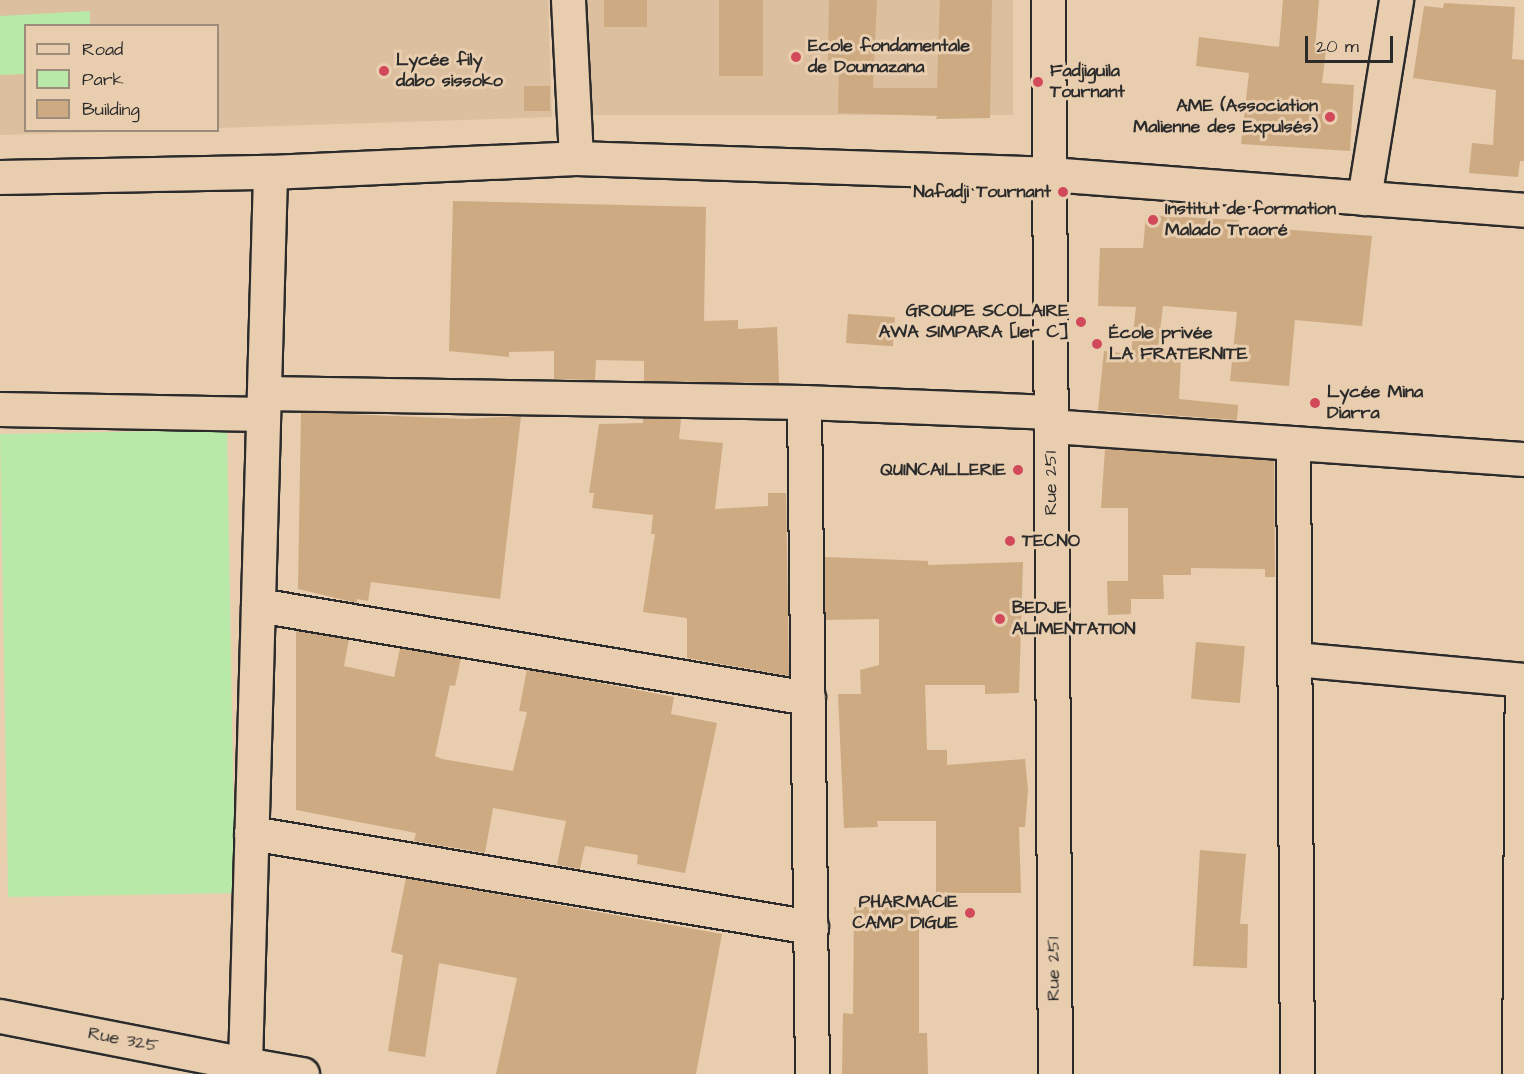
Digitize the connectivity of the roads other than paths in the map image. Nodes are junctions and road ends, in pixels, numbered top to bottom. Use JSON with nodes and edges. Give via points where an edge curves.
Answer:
{"nodes":[{"id":1,"x":568,"y":0,"type":"edge"},
{"id":2,"x":1048,"y":0,"type":"edge"},
{"id":3,"x":1396,"y":0,"type":"edge"},
{"id":4,"x":576,"y":158,"type":"junction"},
{"id":5,"x":270,"y":172,"type":"junction"},
{"id":6,"x":1049,"y":174,"type":"junction"},
{"id":7,"x":0,"y":177,"type":"edge"},
{"id":8,"x":1364,"y":198,"type":"junction"},
{"id":9,"x":1524,"y":210,"type":"edge"},
{"id":10,"x":804,"y":402,"type":"junction"},
{"id":11,"x":263,"y":403,"type":"junction"},
{"id":12,"x":0,"y":409,"type":"edge"},
{"id":13,"x":1051,"y":419,"type":"junction"},
{"id":14,"x":1293,"y":443,"type":"junction"},
{"id":15,"x":1524,"y":459,"type":"edge"},
{"id":16,"x":258,"y":605,"type":"junction"},
{"id":17,"x":1294,"y":659,"type":"junction"},
{"id":18,"x":1523,"y":680,"type":"edge"},
{"id":19,"x":808,"y":698,"type":"junction"},
{"id":20,"x":251,"y":833,"type":"junction"},
{"id":21,"x":810,"y":927,"type":"junction"},
{"id":22,"x":0,"y":1016,"type":"edge"},
{"id":23,"x":247,"y":1069,"type":"edge"},
{"id":24,"x":303,"y":1074,"type":"edge"},
{"id":25,"x":812,"y":1074,"type":"edge"},
{"id":26,"x":1055,"y":1074,"type":"edge"},
{"id":27,"x":1297,"y":1074,"type":"edge"},
{"id":28,"x":1519,"y":1074,"type":"edge"}],
"edges":[{"from":1,"to":4,"type":"street"},
{"from":2,"to":6,"type":"street","name":"Rue 251"},
{"from":3,"to":8,"type":"street"},
{"from":4,"to":5,"type":"street"},
{"from":4,"to":6,"type":"street"},
{"from":5,"to":7,"type":"street"},
{"from":5,"to":11,"type":"street"},
{"from":6,"to":8,"type":"street"},
{"from":6,"to":13,"type":"street","name":"Rue 251"},
{"from":8,"to":9,"type":"street"},
{"from":10,"to":11,"type":"street"},
{"from":10,"to":13,"type":"street"},
{"from":10,"to":19,"type":"street"},
{"from":11,"to":12,"type":"street"},
{"from":11,"to":16,"type":"street"},
{"from":13,"to":14,"type":"street"},
{"from":13,"to":26,"type":"street","name":"Rue 251"},
{"from":14,"to":15,"type":"street"},
{"from":14,"to":17,"type":"street"},
{"from":16,"to":19,"type":"street"},
{"from":16,"to":20,"type":"street"},
{"from":17,"to":18,"type":"street"},
{"from":17,"to":27,"type":"street"},
{"from":18,"to":28,"type":"street"},
{"from":19,"to":21,"type":"street"},
{"from":20,"to":21,"type":"street"},
{"from":20,"to":23,"type":"street"},
{"from":21,"to":25,"type":"street"},
{"from":22,"to":23,"type":"street","name":"Rue 325"},
{"from":23,"to":24,"type":"street","name":"Rue 325"}]}
